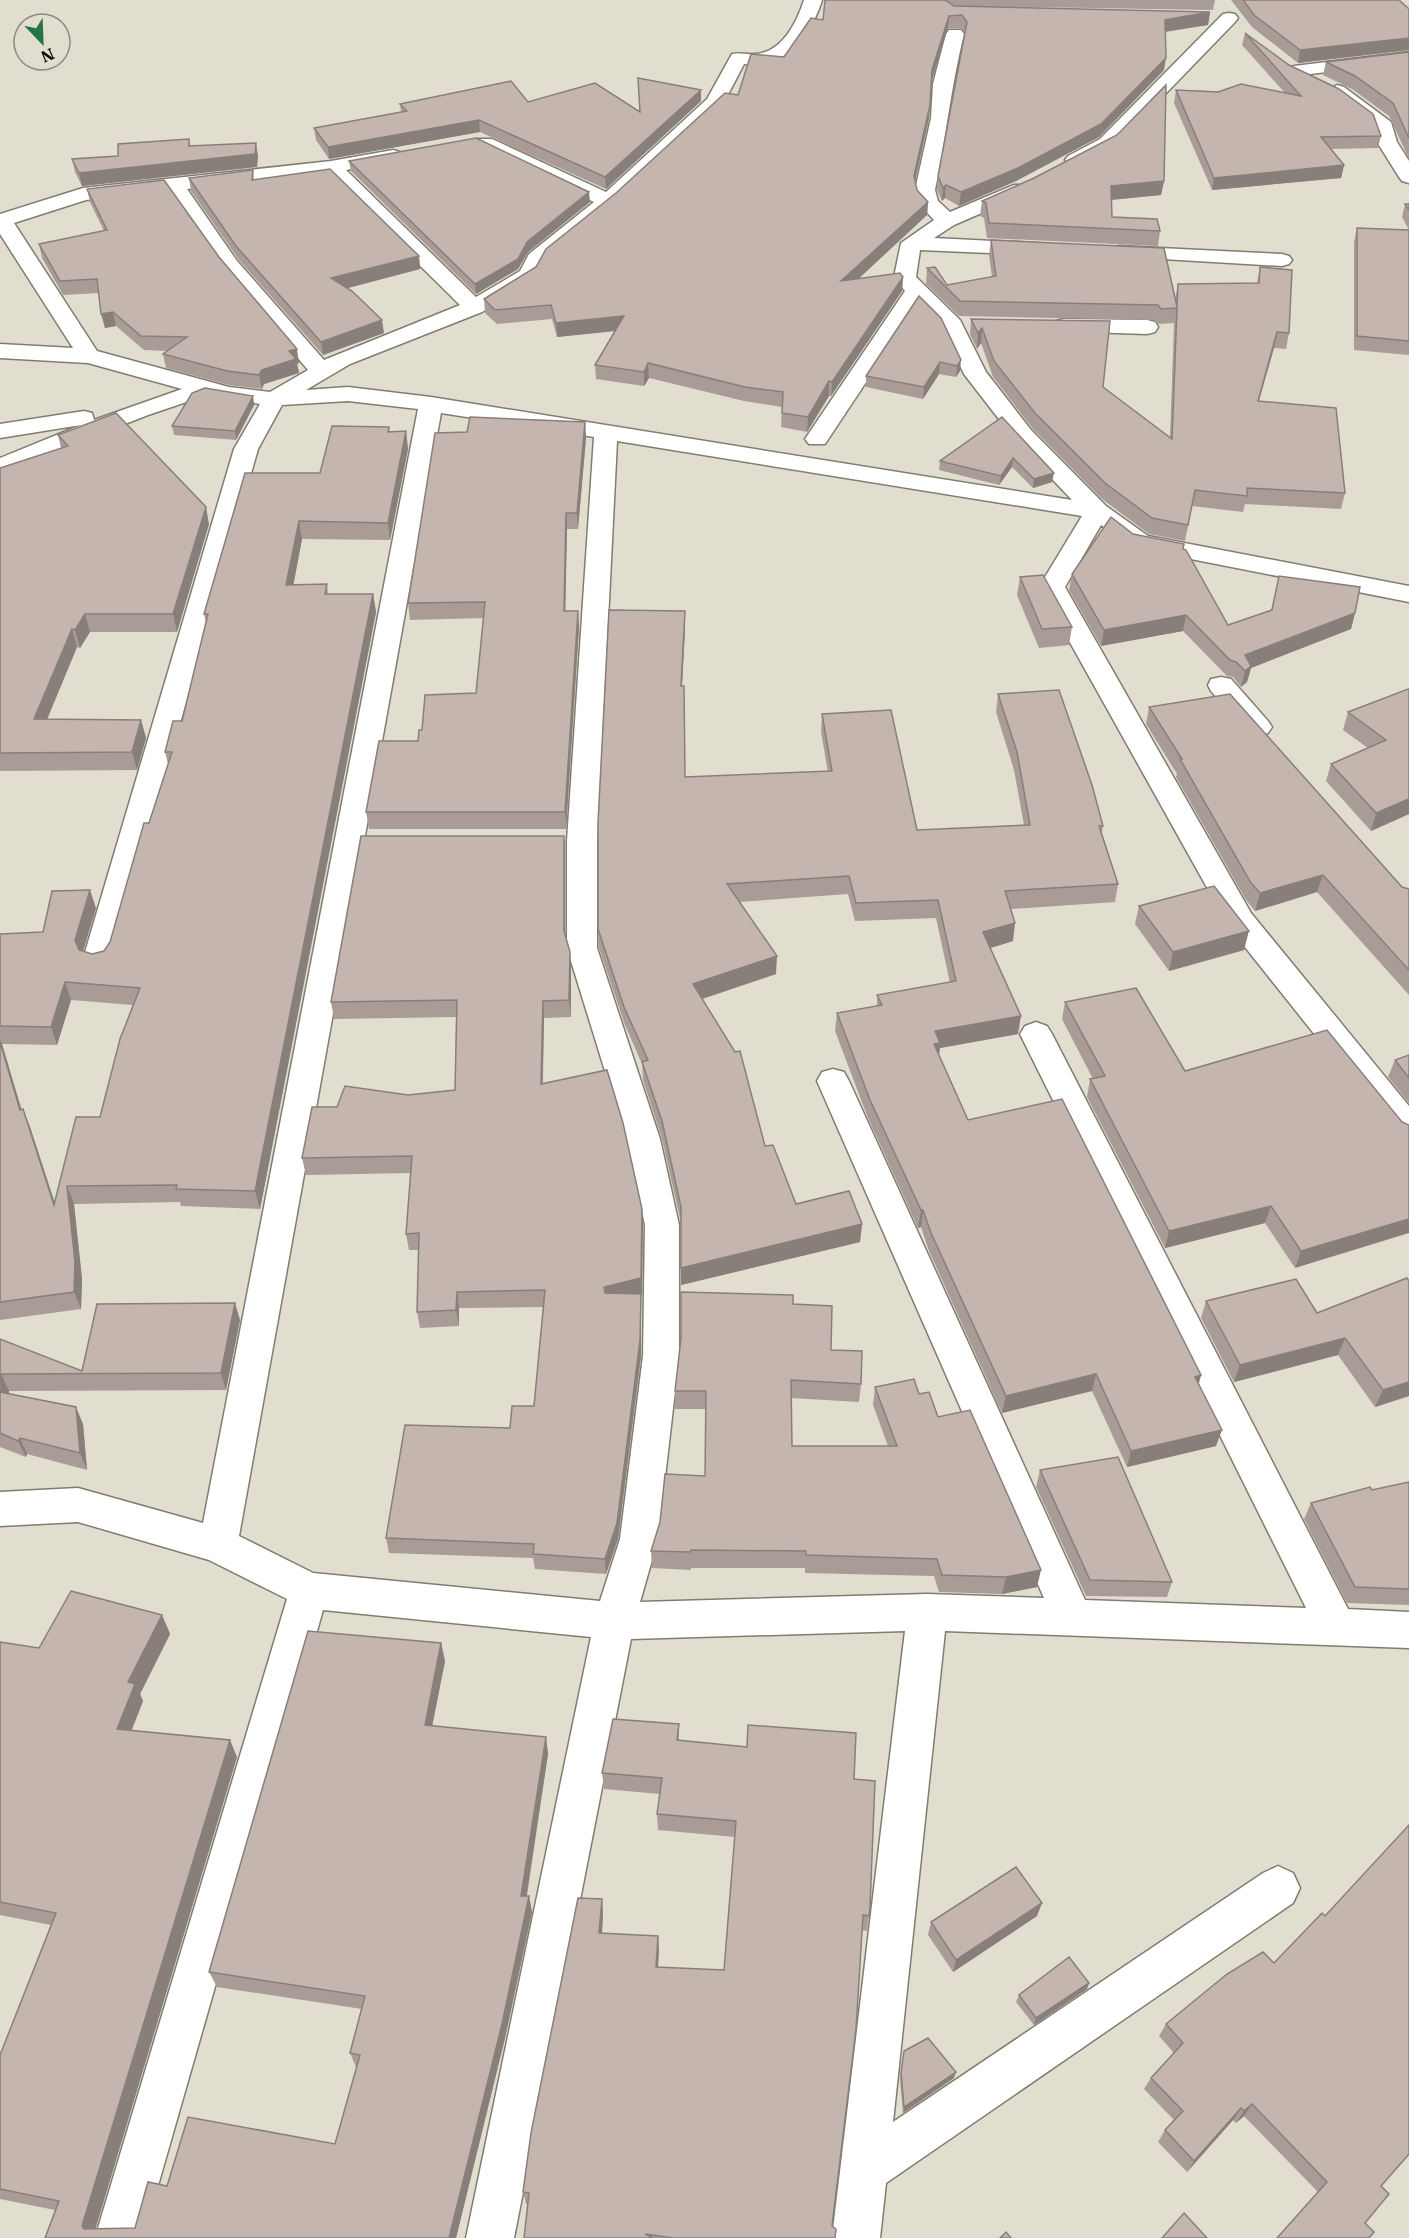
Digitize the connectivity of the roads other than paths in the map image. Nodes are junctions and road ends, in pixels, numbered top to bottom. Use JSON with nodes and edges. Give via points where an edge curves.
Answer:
{"nodes":[{"id":1,"x":813,"y":0,"type":"edge"},
{"id":2,"x":1231,"y":17,"type":"edge"},
{"id":3,"x":1206,"y":18,"type":"edge"},
{"id":4,"x":956,"y":34,"type":"edge"},
{"id":5,"x":1409,"y":57,"type":"edge"},
{"id":6,"x":1275,"y":58,"type":"edge"},
{"id":7,"x":1294,"y":71,"type":"junction"},
{"id":8,"x":468,"y":142,"type":"edge"},
{"id":9,"x":411,"y":153,"type":"edge"},
{"id":10,"x":331,"y":167,"type":"junction"},
{"id":11,"x":1055,"y":171,"type":"edge"},
{"id":12,"x":1409,"y":177,"type":"edge"},
{"id":13,"x":1034,"y":182,"type":"edge"},
{"id":14,"x":173,"y":183,"type":"junction"},
{"id":15,"x":608,"y":201,"type":"junction"},
{"id":16,"x":1,"y":221,"type":"edge"},
{"id":17,"x":947,"y":221,"type":"junction"},
{"id":18,"x":911,"y":243,"type":"junction"},
{"id":19,"x":1054,"y":250,"type":"edge"},
{"id":20,"x":1102,"y":252,"type":"edge"},
{"id":21,"x":1282,"y":260,"type":"dead end"},
{"id":22,"x":916,"y":291,"type":"junction"},
{"id":23,"x":474,"y":306,"type":"junction"},
{"id":24,"x":952,"y":325,"type":"junction"},
{"id":25,"x":975,"y":325,"type":"edge"},
{"id":26,"x":1043,"y":326,"type":"edge"},
{"id":27,"x":1147,"y":327,"type":"dead end"},
{"id":28,"x":0,"y":351,"type":"edge"},
{"id":29,"x":89,"y":356,"type":"junction"},
{"id":30,"x":0,"y":361,"type":"edge"},
{"id":31,"x":321,"y":371,"type":"junction"},
{"id":32,"x":204,"y":389,"type":"junction"},
{"id":33,"x":178,"y":398,"type":"junction"},
{"id":34,"x":274,"y":399,"type":"junction"},
{"id":35,"x":431,"y":404,"type":"junction"},
{"id":36,"x":140,"y":410,"type":"junction"},
{"id":37,"x":0,"y":431,"type":"edge"},
{"id":38,"x":606,"y":432,"type":"junction"},
{"id":39,"x":817,"y":439,"type":"dead end"},
{"id":40,"x":0,"y":466,"type":"edge"},
{"id":41,"x":1097,"y":511,"type":"junction"},
{"id":42,"x":1409,"y":594,"type":"edge"},
{"id":43,"x":1221,"y":685,"type":"dead end"},
{"id":44,"x":1276,"y":747,"type":"edge"},
{"id":45,"x":98,"y":959,"type":"edge"},
{"id":46,"x":1036,"y":1034,"type":"dead end"},
{"id":47,"x":833,"y":1082,"type":"dead end"},
{"id":48,"x":1409,"y":1129,"type":"edge"},
{"id":49,"x":0,"y":1509,"type":"edge"},
{"id":50,"x":218,"y":1545,"type":"junction"},
{"id":51,"x":309,"y":1591,"type":"junction"},
{"id":52,"x":927,"y":1612,"type":"junction"},
{"id":53,"x":1072,"y":1616,"type":"junction"},
{"id":54,"x":614,"y":1621,"type":"junction"},
{"id":55,"x":1337,"y":1628,"type":"junction"},
{"id":56,"x":1409,"y":1630,"type":"edge"},
{"id":57,"x":1278,"y":1888,"type":"dead end"},
{"id":58,"x":864,"y":2170,"type":"junction"},
{"id":59,"x":119,"y":2238,"type":"edge"},
{"id":60,"x":490,"y":2238,"type":"edge"},
{"id":61,"x":856,"y":2238,"type":"edge"}],
"edges":[{"from":1,"to":15,"type":"street","via":[[808,22],[795,38],[761,60],[738,58],[715,102]]},
{"from":2,"to":3,"type":"street"},
{"from":2,"to":11,"type":"street","via":[[1107,143]]},
{"from":4,"to":17,"type":"street","via":[[942,84],[940,118],[925,190],[928,203]]},
{"from":5,"to":7,"type":"street"},
{"from":6,"to":7,"type":"street"},
{"from":7,"to":12,"type":"street","via":[[1344,95],[1381,122],[1387,142]]},
{"from":8,"to":15,"type":"street","via":[[479,140]]},
{"from":9,"to":10,"type":"street"},
{"from":10,"to":14,"type":"street"},
{"from":10,"to":23,"type":"street"},
{"from":13,"to":17,"type":"street"},
{"from":14,"to":16,"type":"street","via":[[83,194]]},
{"from":14,"to":31,"type":"street","via":[[230,265]]},
{"from":15,"to":23,"type":"street","via":[[536,258],[529,275]]},
{"from":16,"to":29,"type":"street"},
{"from":17,"to":18,"type":"street"},
{"from":18,"to":19,"type":"street"},
{"from":18,"to":22,"type":"street","via":[[905,277]]},
{"from":20,"to":21,"type":"street"},
{"from":22,"to":24,"type":"street"},
{"from":22,"to":39,"type":"street"},
{"from":23,"to":31,"type":"street"},
{"from":24,"to":25,"type":"street"},
{"from":24,"to":41,"type":"street","via":[[975,374],[1023,435]]},
{"from":26,"to":27,"type":"street"},
{"from":28,"to":29,"type":"street"},
{"from":29,"to":32,"type":"street"},
{"from":30,"to":33,"type":"street","via":[[109,370]]},
{"from":31,"to":34,"type":"street"},
{"from":32,"to":33,"type":"street"},
{"from":32,"to":34,"type":"street"},
{"from":33,"to":36,"type":"street"},
{"from":34,"to":35,"type":"street","via":[[348,394]]},
{"from":34,"to":45,"type":"street","via":[[246,449]]},
{"from":35,"to":38,"type":"street"},
{"from":35,"to":50,"type":"street","via":[[363,841]]},
{"from":36,"to":37,"type":"street"},
{"from":36,"to":40,"type":"street"},
{"from":38,"to":41,"type":"street"},
{"from":38,"to":54,"type":"street","via":[[571,841],[582,948],[643,1139],[662,1225],[661,1356],[642,1516],[639,1539]]},
{"from":41,"to":42,"type":"street","via":[[1140,542]]},
{"from":41,"to":48,"type":"street","via":[[1052,587],[1240,920]]},
{"from":43,"to":44,"type":"street"},
{"from":46,"to":55,"type":"street"},
{"from":47,"to":53,"type":"street"},
{"from":49,"to":50,"type":"street","via":[[78,1505]]},
{"from":50,"to":51,"type":"street"},
{"from":51,"to":54,"type":"street"},
{"from":51,"to":59,"type":"street"},
{"from":52,"to":53,"type":"street"},
{"from":52,"to":54,"type":"street"},
{"from":52,"to":58,"type":"street"},
{"from":53,"to":55,"type":"street"},
{"from":54,"to":60,"type":"street"},
{"from":55,"to":56,"type":"street"},
{"from":57,"to":58,"type":"street"},
{"from":58,"to":61,"type":"street"}]}
